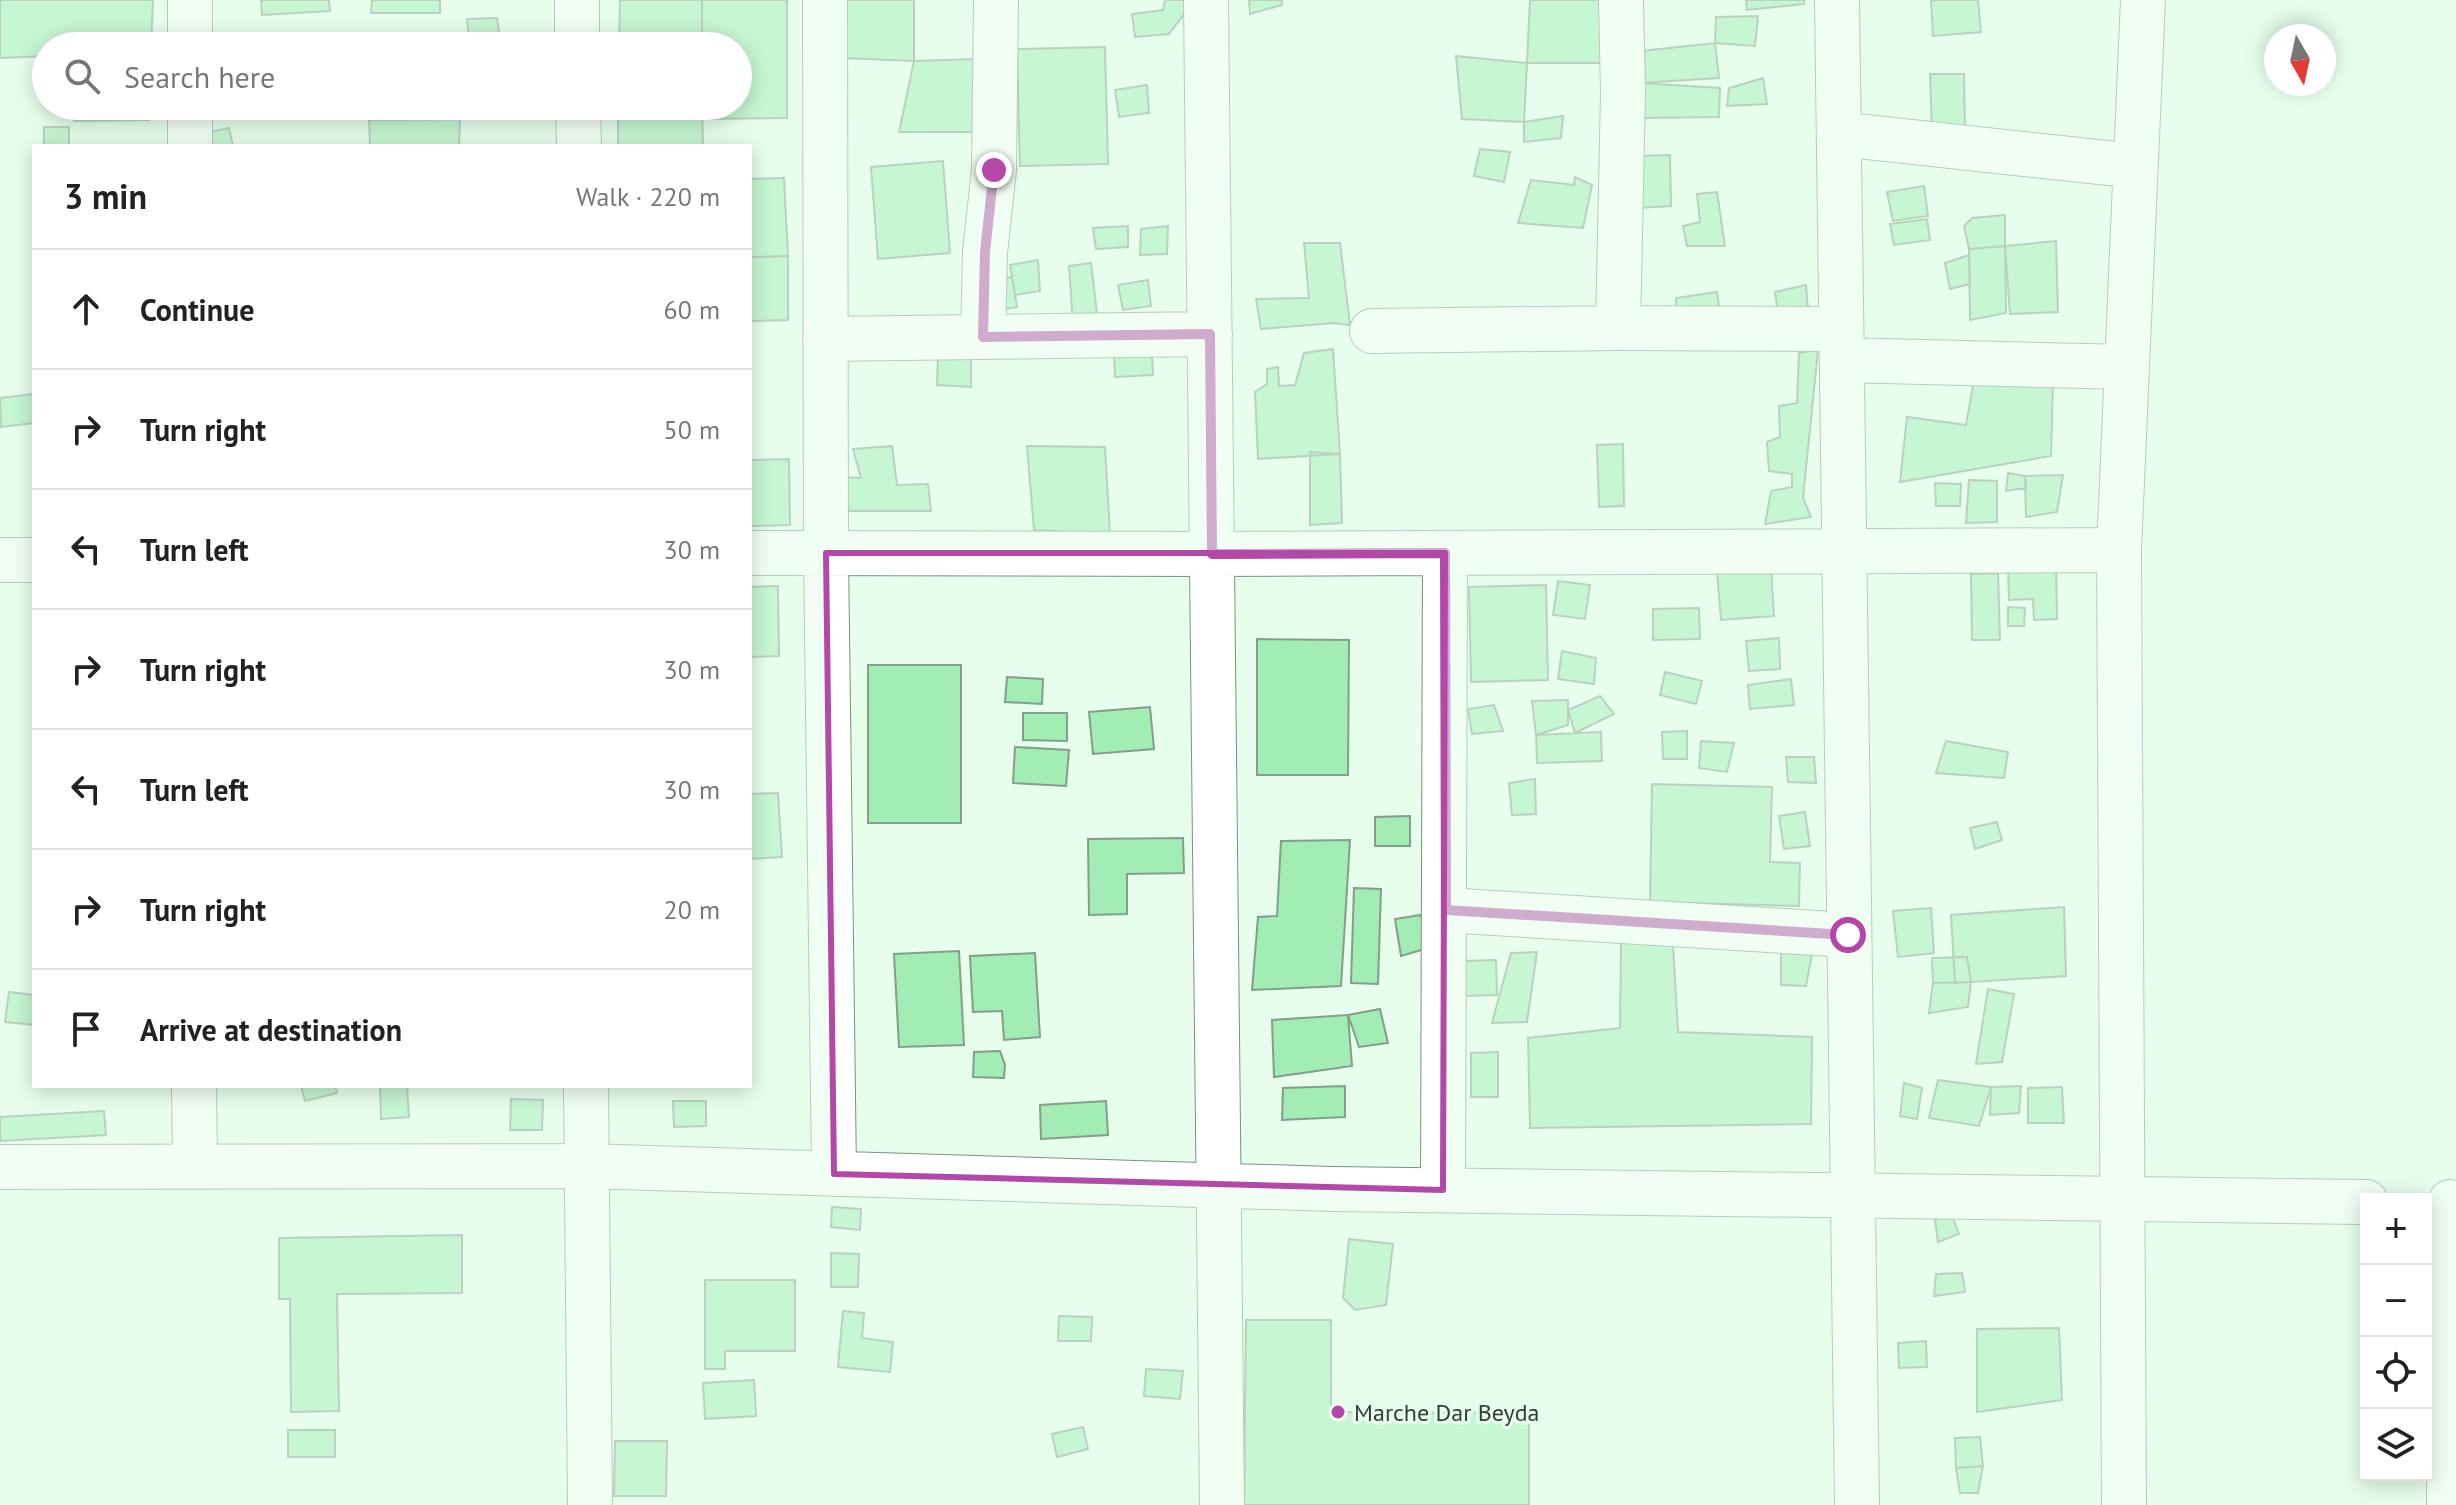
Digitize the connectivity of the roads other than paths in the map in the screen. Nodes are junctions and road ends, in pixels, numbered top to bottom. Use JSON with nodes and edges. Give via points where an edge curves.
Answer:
{"nodes":[{"id":1,"x":190,"y":0,"type":"edge"},
{"id":2,"x":577,"y":0,"type":"edge"},
{"id":3,"x":825,"y":0,"type":"edge"},
{"id":4,"x":996,"y":0,"type":"edge"},
{"id":5,"x":1206,"y":0,"type":"edge"},
{"id":6,"x":1621,"y":0,"type":"edge"},
{"id":7,"x":1837,"y":0,"type":"edge"},
{"id":8,"x":2143,"y":0,"type":"edge"},
{"id":9,"x":190,"y":32,"type":"edge"},
{"id":10,"x":577,"y":32,"type":"edge"},
{"id":11,"x":190,"y":120,"type":"edge"},
{"id":12,"x":578,"y":120,"type":"edge"},
{"id":13,"x":1839,"y":134,"type":"junction"},
{"id":14,"x":190,"y":144,"type":"edge"},
{"id":15,"x":579,"y":144,"type":"edge"},
{"id":16,"x":2136,"y":166,"type":"junction"},
{"id":17,"x":1618,"y":328,"type":"junction"},
{"id":18,"x":1372,"y":331,"type":"dead end"},
{"id":19,"x":1210,"y":334,"type":"junction"},
{"id":20,"x":983,"y":337,"type":"junction"},
{"id":21,"x":825,"y":339,"type":"junction"},
{"id":22,"x":1842,"y":345,"type":"junction"},
{"id":23,"x":2127,"y":367,"type":"junction"},
{"id":24,"x":2119,"y":550,"type":"junction"},
{"id":25,"x":1844,"y":552,"type":"junction"},
{"id":26,"x":752,"y":553,"type":"edge"},
{"id":27,"x":826,"y":553,"type":"junction"},
{"id":28,"x":1445,"y":553,"type":"junction"},
{"id":29,"x":1212,"y":554,"type":"junction"},
{"id":30,"x":0,"y":560,"type":"edge"},
{"id":31,"x":32,"y":560,"type":"edge"},
{"id":32,"x":1446,"y":910,"type":"junction"},
{"id":33,"x":1848,"y":935,"type":"junction"},
{"id":34,"x":194,"y":1088,"type":"edge"},
{"id":35,"x":586,"y":1088,"type":"edge"},
{"id":36,"x":195,"y":1166,"type":"junction"},
{"id":37,"x":586,"y":1166,"type":"junction"},
{"id":38,"x":0,"y":1167,"type":"edge"},
{"id":39,"x":834,"y":1174,"type":"junction"},
{"id":40,"x":1218,"y":1185,"type":"junction"},
{"id":41,"x":1443,"y":1190,"type":"junction"},
{"id":42,"x":1851,"y":1196,"type":"junction"},
{"id":43,"x":2124,"y":1199,"type":"junction"},
{"id":44,"x":2360,"y":1202,"type":"edge"},
{"id":45,"x":2444,"y":1202,"type":"edge"},
{"id":46,"x":590,"y":1505,"type":"edge"},
{"id":47,"x":1222,"y":1505,"type":"edge"},
{"id":48,"x":1857,"y":1505,"type":"edge"},
{"id":49,"x":2124,"y":1505,"type":"edge"},
{"id":50,"x":2449,"y":1505,"type":"edge"}],
"edges":[{"from":1,"to":9,"type":"street"},
{"from":2,"to":10,"type":"street"},
{"from":3,"to":21,"type":"street"},
{"from":4,"to":20,"type":"street","via":[[994,170]]},
{"from":5,"to":19,"type":"street"},
{"from":6,"to":17,"type":"street"},
{"from":7,"to":13,"type":"street"},
{"from":8,"to":16,"type":"street"},
{"from":11,"to":14,"type":"street"},
{"from":12,"to":15,"type":"street"},
{"from":13,"to":16,"type":"street"},
{"from":13,"to":22,"type":"street"},
{"from":16,"to":23,"type":"street"},
{"from":17,"to":18,"type":"street"},
{"from":17,"to":22,"type":"street"},
{"from":19,"to":20,"type":"street"},
{"from":19,"to":29,"type":"street"},
{"from":20,"to":21,"type":"street"},
{"from":21,"to":27,"type":"street"},
{"from":22,"to":23,"type":"street"},
{"from":22,"to":25,"type":"street"},
{"from":23,"to":24,"type":"street"},
{"from":24,"to":25,"type":"street"},
{"from":24,"to":43,"type":"street"},
{"from":25,"to":28,"type":"street"},
{"from":25,"to":33,"type":"street"},
{"from":26,"to":27,"type":"street"},
{"from":27,"to":29,"type":"street"},
{"from":27,"to":39,"type":"street"},
{"from":28,"to":29,"type":"street"},
{"from":28,"to":32,"type":"street"},
{"from":29,"to":40,"type":"street"},
{"from":30,"to":31,"type":"street"},
{"from":32,"to":33,"type":"street"},
{"from":32,"to":41,"type":"street"},
{"from":33,"to":42,"type":"street"},
{"from":34,"to":36,"type":"street"},
{"from":35,"to":37,"type":"street"},
{"from":36,"to":37,"type":"street"},
{"from":36,"to":38,"type":"street"},
{"from":37,"to":39,"type":"street"},
{"from":37,"to":46,"type":"street"},
{"from":39,"to":40,"type":"street"},
{"from":40,"to":41,"type":"street"},
{"from":40,"to":47,"type":"street"},
{"from":41,"to":42,"type":"street"},
{"from":42,"to":43,"type":"street"},
{"from":42,"to":48,"type":"street"},
{"from":43,"to":44,"type":"street"},
{"from":43,"to":49,"type":"street"},
{"from":45,"to":50,"type":"street"}]}
